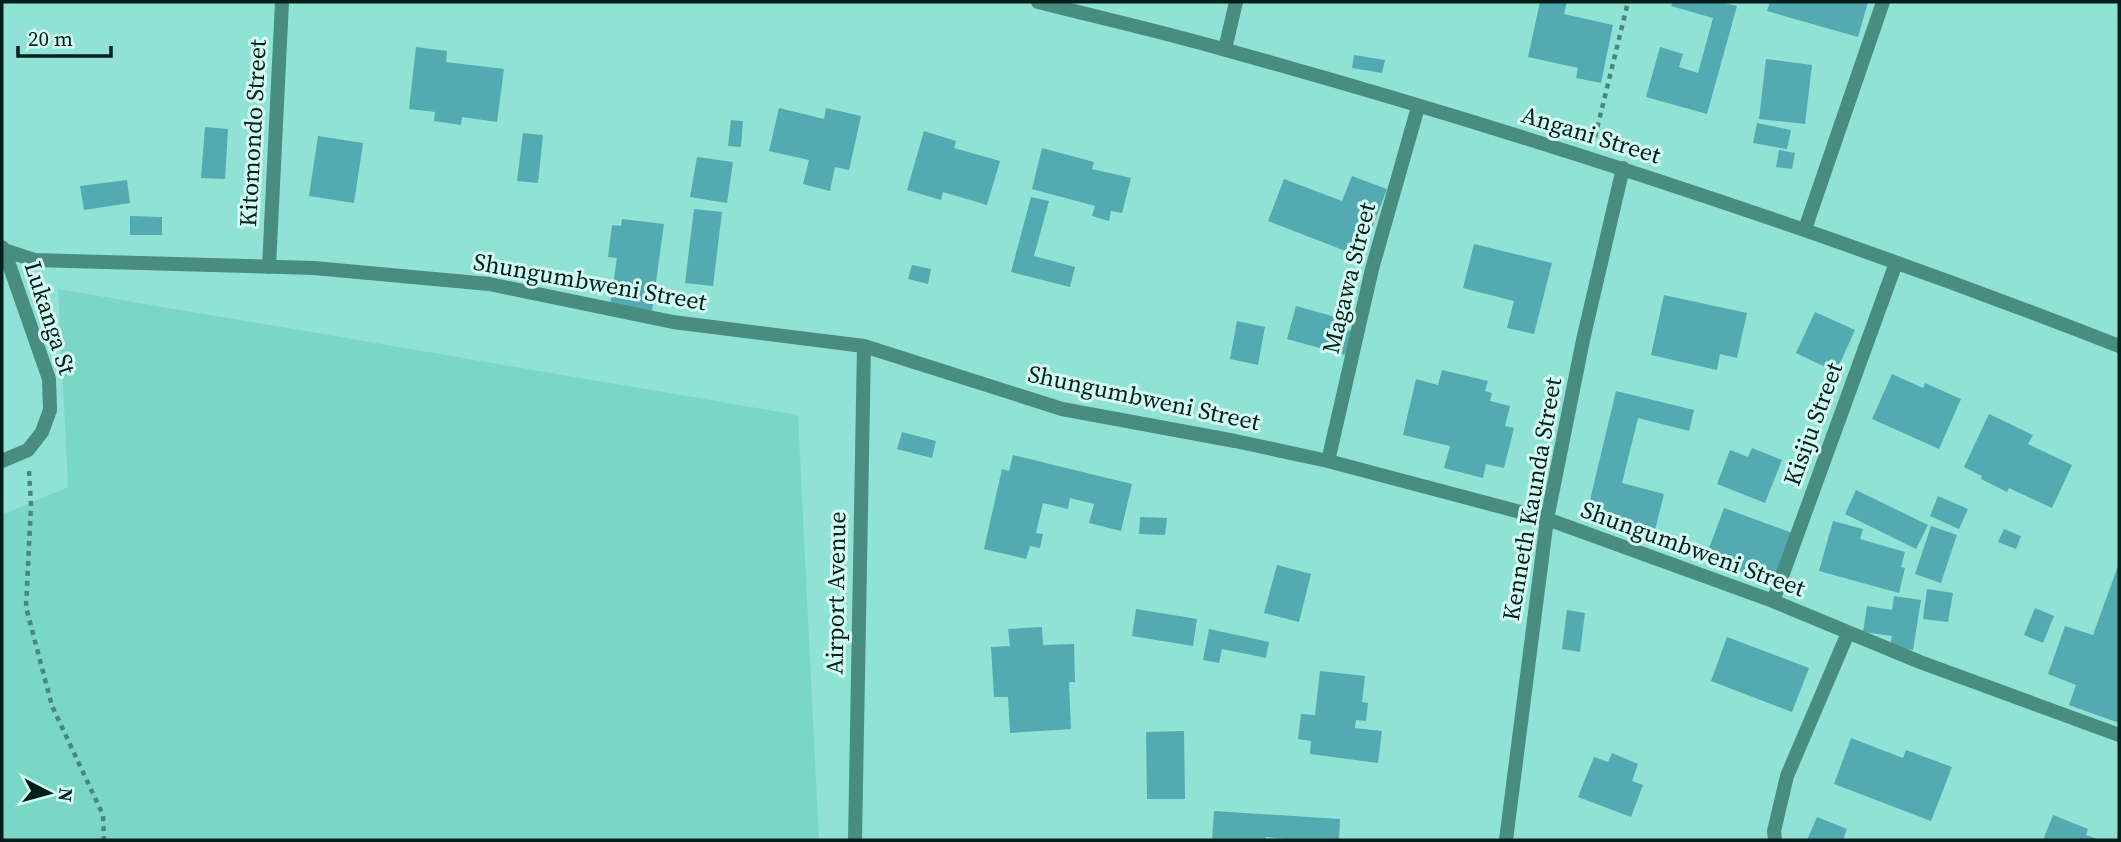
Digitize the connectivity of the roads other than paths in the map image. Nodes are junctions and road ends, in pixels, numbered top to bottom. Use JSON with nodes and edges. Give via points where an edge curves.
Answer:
{"nodes":[{"id":1,"x":282,"y":2,"type":"edge"},
{"id":2,"x":1038,"y":2,"type":"edge"},
{"id":3,"x":1236,"y":2,"type":"edge"},
{"id":4,"x":1883,"y":2,"type":"edge"},
{"id":5,"x":1225,"y":49,"type":"junction"},
{"id":6,"x":1418,"y":107,"type":"junction"},
{"id":7,"x":1623,"y":168,"type":"junction"},
{"id":8,"x":1805,"y":229,"type":"junction"},
{"id":9,"x":3,"y":248,"type":"edge"},
{"id":10,"x":1896,"y":263,"type":"junction"},
{"id":11,"x":269,"y":267,"type":"junction"},
{"id":12,"x":864,"y":346,"type":"junction"},
{"id":13,"x":2119,"y":346,"type":"edge"},
{"id":14,"x":2,"y":461,"type":"edge"},
{"id":15,"x":1328,"y":461,"type":"junction"},
{"id":16,"x":1547,"y":519,"type":"junction"},
{"id":17,"x":1773,"y":601,"type":"junction"},
{"id":18,"x":1848,"y":633,"type":"junction"},
{"id":19,"x":2119,"y":735,"type":"edge"},
{"id":20,"x":855,"y":840,"type":"edge"},
{"id":21,"x":1506,"y":840,"type":"edge"},
{"id":22,"x":1775,"y":840,"type":"edge"}],
"edges":[{"from":1,"to":11,"type":"street","name":"Kitomondo Street"},
{"from":2,"to":5,"type":"street","name":"Angani Street"},
{"from":3,"to":5,"type":"street"},
{"from":4,"to":8,"type":"street"},
{"from":5,"to":6,"type":"street","name":"Angani Street"},
{"from":6,"to":7,"type":"street","name":"Angani Street"},
{"from":6,"to":15,"type":"street","name":"Magawa Street","via":[[1373,269]]},
{"from":7,"to":8,"type":"street","name":"Angani Street"},
{"from":7,"to":16,"type":"street","name":"Kenneth Kaunda Street"},
{"from":8,"to":10,"type":"street","name":"Angani Street"},
{"from":9,"to":11,"type":"street","name":"Shungumbweni Street","via":[[34,260]]},
{"from":9,"to":14,"type":"street","name":"Lukanga St","via":[[49,379],[50,410],[42,432],[28,450]]},
{"from":10,"to":13,"type":"street","name":"Angani Street"},
{"from":10,"to":17,"type":"street","name":"Kisiju Street"},
{"from":11,"to":12,"type":"street","name":"Shungumbweni Street","via":[[489,284],[673,322]]},
{"from":12,"to":15,"type":"street","name":"Shungumbweni Street","via":[[1062,409]]},
{"from":12,"to":20,"type":"street","name":"Airport Avenue"},
{"from":15,"to":16,"type":"street","name":"Shungumbweni Street"},
{"from":16,"to":17,"type":"street","name":"Shungumbweni Street"},
{"from":16,"to":21,"type":"street","name":"Kenneth Kaunda Street"},
{"from":17,"to":18,"type":"street","name":"Shungumbweni Street"},
{"from":18,"to":19,"type":"street","name":"Shungumbweni Street"},
{"from":18,"to":22,"type":"street","via":[[1787,776]]}]}
